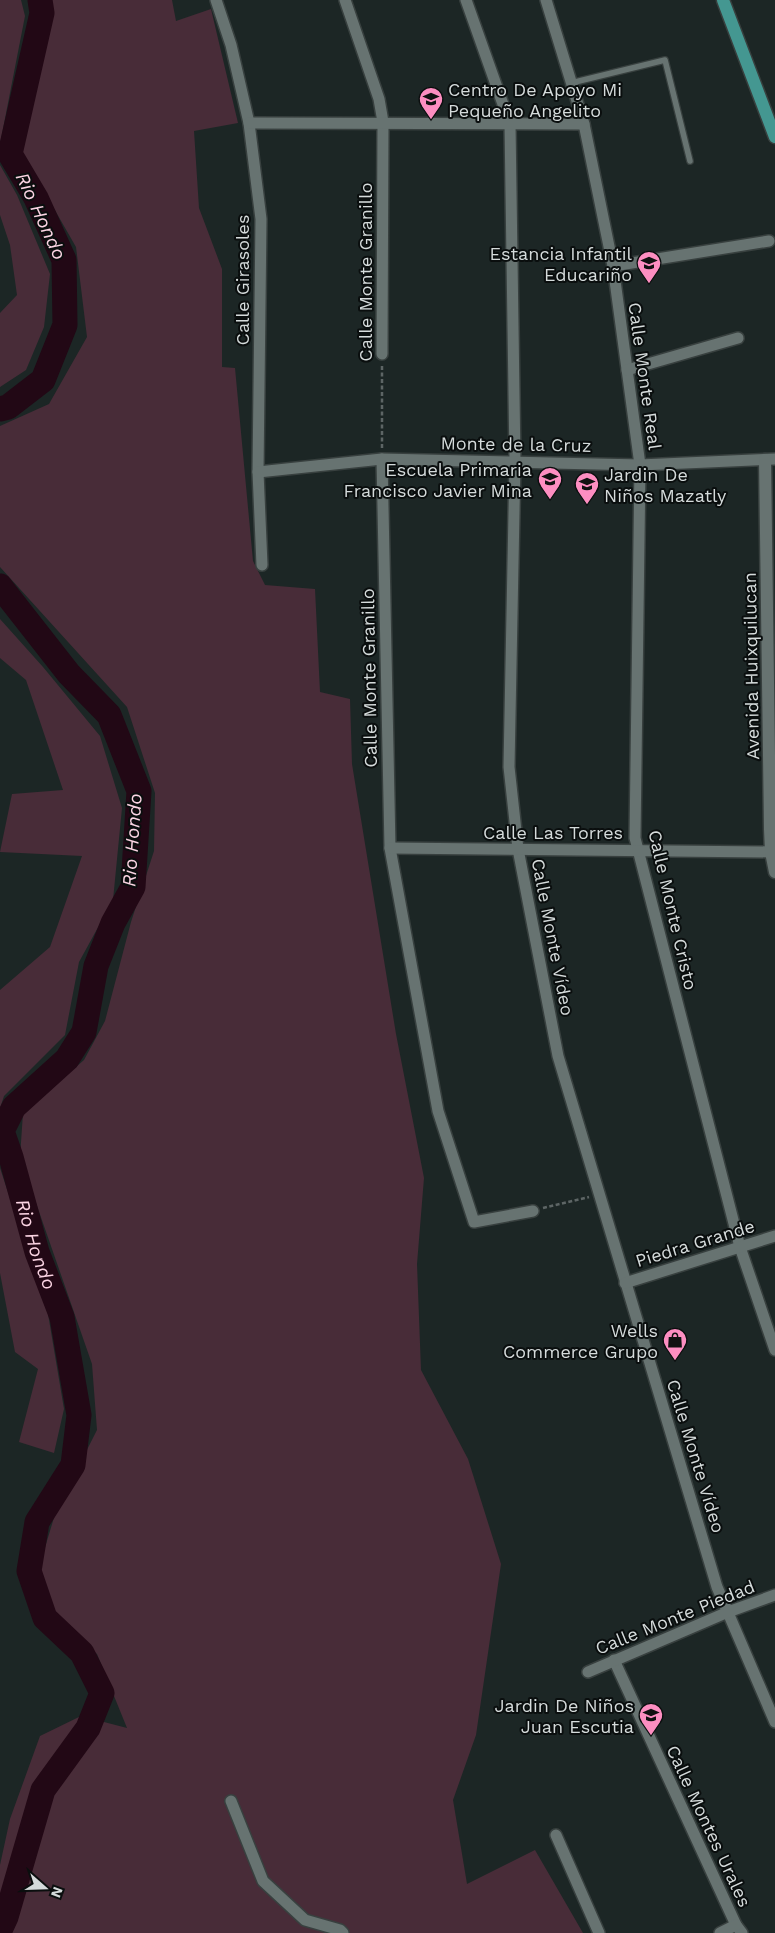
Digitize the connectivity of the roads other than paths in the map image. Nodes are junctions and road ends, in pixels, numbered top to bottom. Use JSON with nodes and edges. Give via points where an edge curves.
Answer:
{"nodes":[{"id":1,"x":216,"y":0,"type":"edge"},
{"id":2,"x":345,"y":0,"type":"edge"},
{"id":3,"x":466,"y":0,"type":"edge"},
{"id":4,"x":546,"y":0,"type":"edge"},
{"id":5,"x":722,"y":0,"type":"edge"},
{"id":6,"x":571,"y":83,"type":"junction"},
{"id":7,"x":383,"y":122,"type":"junction"},
{"id":8,"x":249,"y":123,"type":"junction"},
{"id":9,"x":510,"y":124,"type":"junction"},
{"id":10,"x":584,"y":124,"type":"junction"},
{"id":11,"x":775,"y":134,"type":"edge"},
{"id":12,"x":690,"y":161,"type":"dead end"},
{"id":13,"x":769,"y":241,"type":"dead end"},
{"id":14,"x":613,"y":266,"type":"junction"},
{"id":15,"x":738,"y":338,"type":"dead end"},
{"id":16,"x":382,"y":354,"type":"road end"},
{"id":17,"x":627,"y":370,"type":"junction"},
{"id":18,"x":382,"y":459,"type":"junction"},
{"id":19,"x":770,"y":459,"type":"edge"},
{"id":20,"x":514,"y":461,"type":"junction"},
{"id":21,"x":640,"y":464,"type":"junction"},
{"id":22,"x":258,"y":472,"type":"junction"},
{"id":23,"x":262,"y":565,"type":"dead end"},
{"id":24,"x":390,"y":848,"type":"junction"},
{"id":25,"x":518,"y":849,"type":"junction"},
{"id":26,"x":638,"y":850,"type":"junction"},
{"id":27,"x":773,"y":852,"type":"edge"},
{"id":28,"x":775,"y":872,"type":"edge"},
{"id":29,"x":533,"y":1211,"type":"road end"},
{"id":30,"x":775,"y":1236,"type":"edge"},
{"id":31,"x":740,"y":1247,"type":"junction"},
{"id":32,"x":625,"y":1283,"type":"junction"},
{"id":33,"x":775,"y":1350,"type":"edge"},
{"id":34,"x":775,"y":1595,"type":"edge"},
{"id":35,"x":728,"y":1612,"type":"junction"},
{"id":36,"x":614,"y":1660,"type":"junction"},
{"id":37,"x":588,"y":1672,"type":"dead end"},
{"id":38,"x":775,"y":1722,"type":"edge"},
{"id":39,"x":231,"y":1801,"type":"dead end"},
{"id":40,"x":556,"y":1834,"type":"dead end"},
{"id":41,"x":736,"y":1931,"type":"edge"},
{"id":42,"x":342,"y":1933,"type":"edge"},
{"id":43,"x":599,"y":1933,"type":"edge"},
{"id":44,"x":720,"y":1933,"type":"edge"}],
"edges":[{"from":1,"to":8,"type":"street","name":"Calle Girasoles","via":[[231,45]]},
{"from":2,"to":7,"type":"street","name":"Calle Monte Granillo"},
{"from":3,"to":9,"type":"street","name":"Calle Monte Vídeo"},
{"from":4,"to":6,"type":"street","name":"Calle Monte Real"},
{"from":5,"to":11,"type":"main road"},
{"from":6,"to":10,"type":"street","name":"Calle Monte Real"},
{"from":6,"to":12,"type":"lane","via":[[665,60]]},
{"from":7,"to":8,"type":"street"},
{"from":7,"to":9,"type":"street"},
{"from":7,"to":16,"type":"street","name":"Calle Monte Granillo"},
{"from":8,"to":22,"type":"street","name":"Calle Girasoles","via":[[261,219]]},
{"from":9,"to":10,"type":"street"},
{"from":9,"to":20,"type":"street","name":"Calle Monte Vídeo"},
{"from":10,"to":14,"type":"street","name":"Calle Monte Real"},
{"from":13,"to":14,"type":"street"},
{"from":14,"to":17,"type":"street","name":"Calle Monte Real"},
{"from":15,"to":17,"type":"street"},
{"from":17,"to":21,"type":"street","name":"Calle Monte Real"},
{"from":18,"to":20,"type":"street","name":"Monte de la Cruz"},
{"from":18,"to":22,"type":"street","name":"Monte de la Cruz"},
{"from":18,"to":24,"type":"street","name":"Calle Monte Granillo"},
{"from":19,"to":21,"type":"street","name":"Monte de la Cruz"},
{"from":19,"to":27,"type":"street","name":"Avenida Huixquilucan"},
{"from":20,"to":21,"type":"street","name":"Monte de la Cruz"},
{"from":20,"to":25,"type":"street","name":"Calle Monte Vídeo","via":[[509,766]]},
{"from":21,"to":26,"type":"street","name":"Calle Monte Cristo","via":[[635,838]]},
{"from":22,"to":23,"type":"street","name":"Calle Girasoles"},
{"from":24,"to":25,"type":"street","name":"Calle Las Torres"},
{"from":24,"to":29,"type":"street","name":"Calle Monte Granillo","via":[[438,1111],[474,1222]]},
{"from":25,"to":26,"type":"street","name":"Calle Las Torres"},
{"from":25,"to":32,"type":"street","name":"Calle Monte Vídeo","via":[[558,1056]]},
{"from":26,"to":27,"type":"street","name":"Calle Las Torres"},
{"from":26,"to":31,"type":"street","name":"Calle Monte Cristo"},
{"from":27,"to":28,"type":"street","name":"Avenida Huixquilucan"},
{"from":30,"to":31,"type":"street","name":"Piedra Grande"},
{"from":31,"to":32,"type":"street","name":"Piedra Grande"},
{"from":31,"to":33,"type":"street","name":"Calle Monte Cristo"},
{"from":32,"to":35,"type":"street","name":"Calle Monte Vídeo","via":[[717,1586]]},
{"from":34,"to":35,"type":"street","name":"Calle Monte Piedad"},
{"from":35,"to":36,"type":"street","name":"Calle Monte Piedad"},
{"from":35,"to":38,"type":"street","name":"Calle Monte Vídeo"},
{"from":36,"to":37,"type":"street","name":"Calle Monte Piedad"},
{"from":36,"to":41,"type":"street","name":"Calle Montes Urales"},
{"from":39,"to":42,"type":"street","via":[[262,1881],[305,1920]]},
{"from":40,"to":43,"type":"street"},
{"from":41,"to":44,"type":"street"}]}
